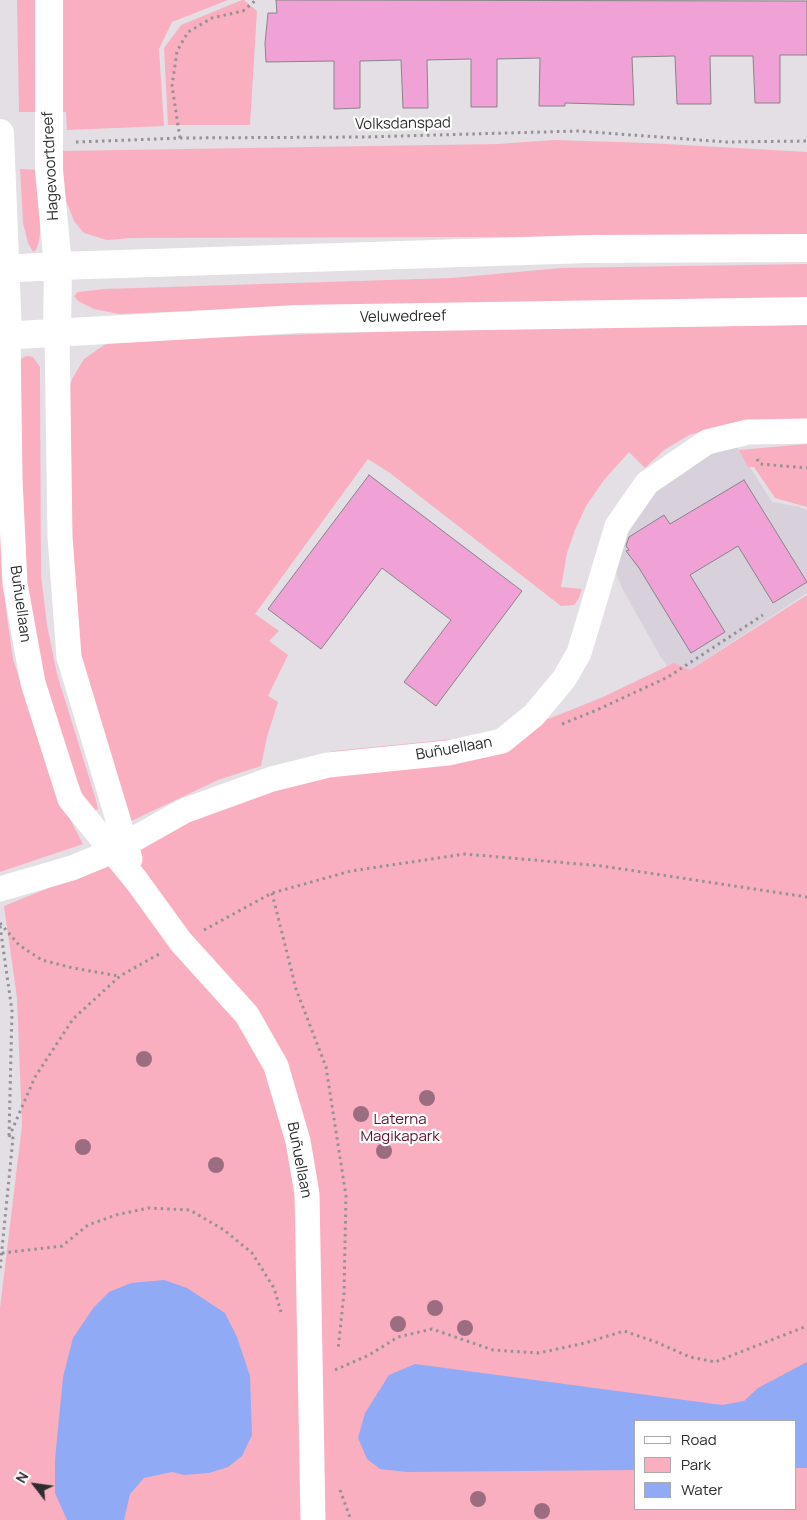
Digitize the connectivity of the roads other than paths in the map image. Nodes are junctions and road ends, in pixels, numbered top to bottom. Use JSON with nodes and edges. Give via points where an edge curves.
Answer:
{"nodes":[{"id":1,"x":48,"y":0,"type":"edge"},
{"id":2,"x":0,"y":133,"type":"edge"},
{"id":3,"x":807,"y":248,"type":"edge"},
{"id":4,"x":58,"y":266,"type":"junction"},
{"id":5,"x":3,"y":269,"type":"edge"},
{"id":6,"x":807,"y":311,"type":"edge"},
{"id":7,"x":57,"y":332,"type":"junction"},
{"id":8,"x":4,"y":336,"type":"edge"},
{"id":9,"x":807,"y":431,"type":"edge"},
{"id":10,"x":119,"y":847,"type":"junction"},
{"id":11,"x":0,"y":889,"type":"edge"},
{"id":12,"x":313,"y":1520,"type":"edge"}],
"edges":[{"from":1,"to":4,"type":"main road","name":"Hagevoortdreef","via":[[49,170]]},
{"from":2,"to":5,"type":"main road"},
{"from":3,"to":4,"type":"main road","via":[[588,249]]},
{"from":4,"to":5,"type":"main road"},
{"from":4,"to":7,"type":"main road","name":"Hagevoortdreef"},
{"from":5,"to":8,"type":"main road"},
{"from":6,"to":7,"type":"main road","name":"Veluwedreef","via":[[297,319]]},
{"from":7,"to":8,"type":"main road","name":"Veluwedreef"},
{"from":7,"to":10,"type":"street","name":"Buñuellaan","via":[[60,537],[69,658]]},
{"from":8,"to":10,"type":"street","name":"Buñuellaan","via":[[15,584],[33,683],[70,799]]},
{"from":9,"to":10,"type":"street","name":"Buñuellaan","via":[[748,432],[707,442],[648,483],[618,526],[579,653],[564,679],[534,715],[502,741],[448,753],[328,764],[272,779],[184,811]]},
{"from":10,"to":11,"type":"street","name":"Buñuellaan","via":[[72,868]]},
{"from":10,"to":12,"type":"street","name":"Buñuellaan","via":[[136,880],[181,942],[247,1015],[276,1066],[298,1141],[307,1194]]}]}
